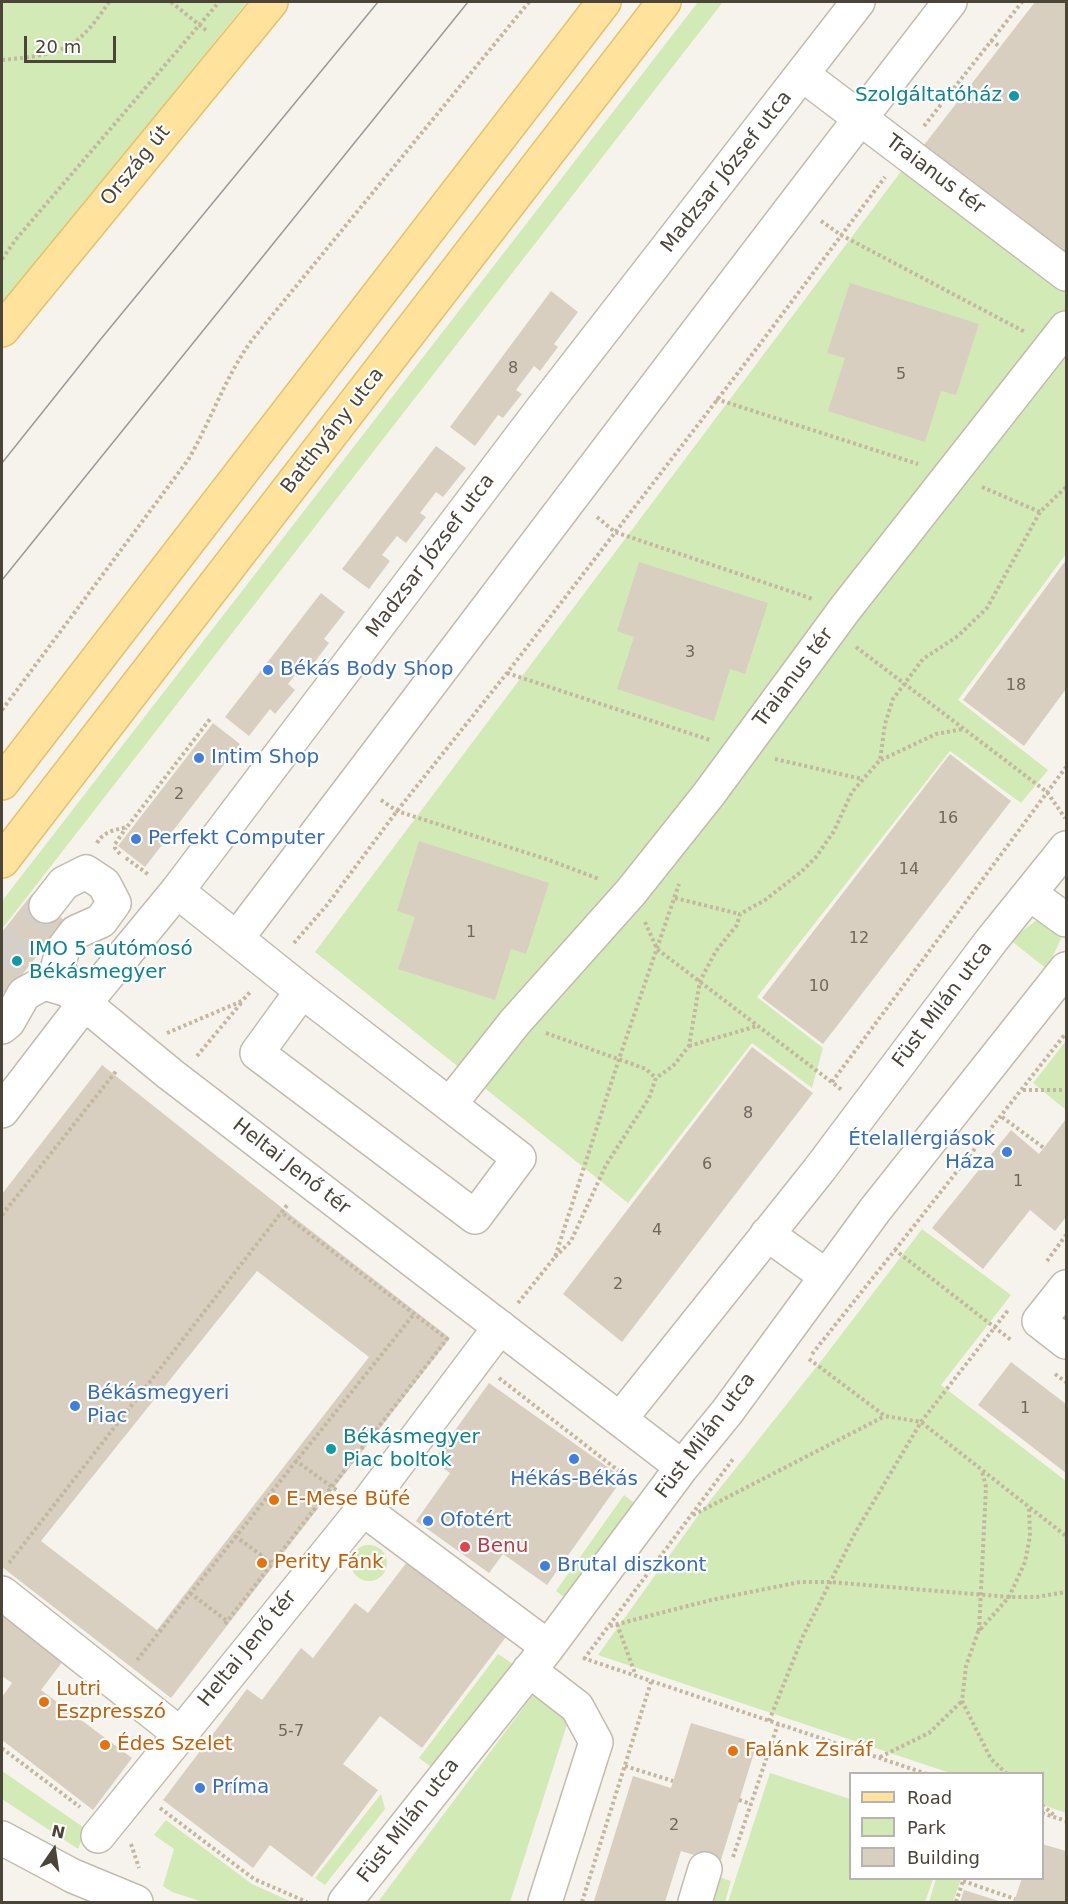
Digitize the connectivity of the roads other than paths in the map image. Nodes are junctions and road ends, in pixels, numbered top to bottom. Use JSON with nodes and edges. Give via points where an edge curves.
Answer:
{"nodes":[{"id":1,"x":271,"y":2,"type":"edge"},
{"id":2,"x":604,"y":2,"type":"edge"},
{"id":3,"x":664,"y":2,"type":"edge"},
{"id":4,"x":858,"y":2,"type":"edge"},
{"id":5,"x":950,"y":2,"type":"edge"},
{"id":6,"x":803,"y":75,"type":"junction"},
{"id":7,"x":859,"y":119,"type":"junction"},
{"id":8,"x":1066,"y":274,"type":"edge"},
{"id":9,"x":2,"y":330,"type":"edge"},
{"id":10,"x":1059,"y":337,"type":"edge"},
{"id":11,"x":2,"y":783,"type":"edge"},
{"id":12,"x":1066,"y":848,"type":"edge"},
{"id":13,"x":2,"y":861,"type":"edge"},
{"id":14,"x":177,"y":891,"type":"junction"},
{"id":15,"x":1030,"y":894,"type":"junction"},
{"id":16,"x":46,"y":906,"type":"tunnel mouth"},
{"id":17,"x":1066,"y":920,"type":"edge"},
{"id":18,"x":237,"y":938,"type":"junction"},
{"id":19,"x":1066,"y":969,"type":"edge"},
{"id":20,"x":302,"y":991,"type":"junction"},
{"id":21,"x":76,"y":997,"type":"junction"},
{"id":22,"x":2,"y":1028,"type":"edge"},
{"id":23,"x":450,"y":1104,"type":"junction"},
{"id":24,"x":2,"y":1111,"type":"edge"},
{"id":25,"x":767,"y":1234,"type":"junction"},
{"id":26,"x":826,"y":1276,"type":"junction"},
{"id":27,"x":1066,"y":1287,"type":"edge"},
{"id":28,"x":500,"y":1327,"type":"junction"},
{"id":29,"x":1058,"y":1355,"type":"edge"},
{"id":30,"x":621,"y":1418,"type":"junction"},
{"id":31,"x":682,"y":1467,"type":"junction"},
{"id":32,"x":353,"y":1502,"type":"junction"},
{"id":33,"x":5,"y":1579,"type":"edge"},
{"id":34,"x":539,"y":1658,"type":"junction"},
{"id":35,"x":180,"y":1734,"type":"junction"},
{"id":36,"x":102,"y":1831,"type":"road end"},
{"id":37,"x":2,"y":1838,"type":"edge"},
{"id":38,"x":705,"y":1869,"type":"road end"},
{"id":39,"x":136,"y":1902,"type":"edge"},
{"id":40,"x":345,"y":1902,"type":"edge"},
{"id":41,"x":545,"y":1902,"type":"edge"},
{"id":42,"x":694,"y":1902,"type":"edge"}],
"edges":[{"from":1,"to":9,"type":"main road","name":"Ország út"},
{"from":2,"to":11,"type":"main road"},
{"from":3,"to":13,"type":"main road","name":"Batthyány utca"},
{"from":4,"to":6,"type":"street","name":"Madzsar József utca"},
{"from":5,"to":7,"type":"street"},
{"from":6,"to":7,"type":"street","name":"Traianus tér"},
{"from":6,"to":14,"type":"street","name":"Madzsar József utca","via":[[538,414]]},
{"from":7,"to":8,"type":"street","name":"Traianus tér"},
{"from":7,"to":18,"type":"street"},
{"from":10,"to":23,"type":"street","name":"Traianus tér","via":[[838,619],[709,794]]},
{"from":12,"to":15,"type":"street","name":"Füst Milán utca"},
{"from":14,"to":18,"type":"street"},
{"from":14,"to":21,"type":"street","name":"Madzsar József utca"},
{"from":15,"to":17,"type":"street"},
{"from":15,"to":25,"type":"street","name":"Füst Milán utca"},
{"from":16,"to":21,"type":"street","via":[[64,883],[86,872],[104,884],[114,903],[101,921],[76,932],[63,949],[58,966]]},
{"from":18,"to":20,"type":"street"},
{"from":19,"to":26,"type":"street","name":"Füst Milán utca"},
{"from":20,"to":23,"type":"street"},
{"from":20,"to":23,"type":"street","via":[[257,1053],[475,1217],[519,1158]]},
{"from":21,"to":22,"type":"street","via":[[44,983],[24,994]]},
{"from":21,"to":24,"type":"street","name":"Madzsar József utca"},
{"from":21,"to":28,"type":"street","name":"Heltai Jenő tér"},
{"from":25,"to":26,"type":"street"},
{"from":25,"to":30,"type":"street","name":"Füst Milán utca"},
{"from":26,"to":31,"type":"street","name":"Füst Milán utca"},
{"from":27,"to":29,"type":"street","via":[[1039,1321]]},
{"from":28,"to":30,"type":"street","name":"Heltai Jenő tér"},
{"from":28,"to":32,"type":"street","name":"Heltai Jenő tér"},
{"from":30,"to":31,"type":"street","name":"Heltai Jenő tér"},
{"from":31,"to":34,"type":"street","name":"Füst Milán utca"},
{"from":32,"to":34,"type":"street"},
{"from":32,"to":35,"type":"street","name":"Heltai Jenő tér"},
{"from":33,"to":35,"type":"street"},
{"from":34,"to":40,"type":"street","name":"Füst Milán utca"},
{"from":34,"to":41,"type":"street","via":[[577,1707],[596,1742]]},
{"from":35,"to":36,"type":"street","name":"Heltai Jenő tér"},
{"from":37,"to":39,"type":"street","via":[[73,1876]]},
{"from":38,"to":42,"type":"street"}]}
